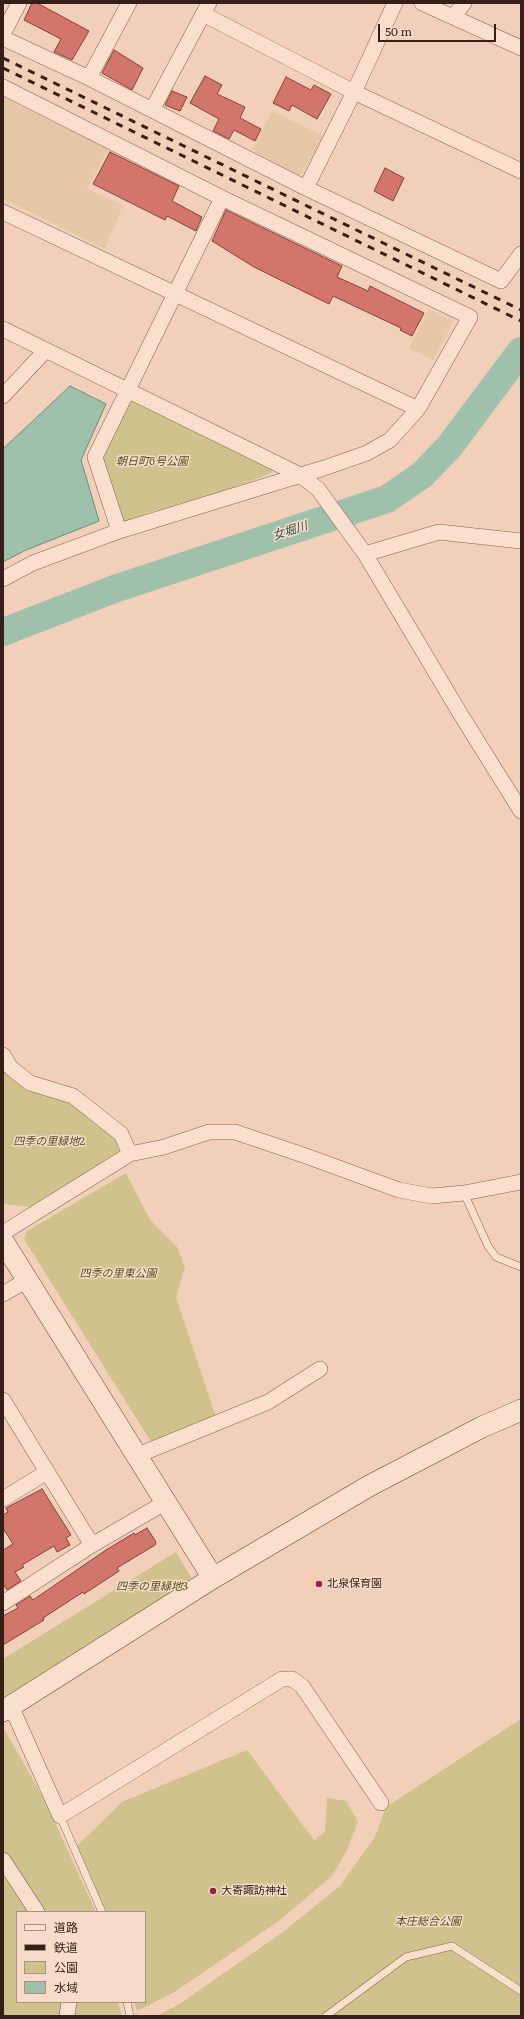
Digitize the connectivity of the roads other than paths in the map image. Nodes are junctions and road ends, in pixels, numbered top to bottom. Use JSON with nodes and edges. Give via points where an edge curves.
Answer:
{"nodes":[{"id":1,"x":19,"y":3,"type":"edge"},
{"id":2,"x":129,"y":3,"type":"edge"},
{"id":3,"x":395,"y":3,"type":"edge"},
{"id":4,"x":422,"y":3,"type":"edge"},
{"id":5,"x":464,"y":3,"type":"edge"},
{"id":6,"x":206,"y":8,"type":"edge"},
{"id":7,"x":454,"y":17,"type":"junction"},
{"id":8,"x":3,"y":34,"type":"edge"},
{"id":9,"x":3,"y":38,"type":"edge"},
{"id":10,"x":521,"y":48,"type":"edge"},
{"id":11,"x":89,"y":78,"type":"junction"},
{"id":12,"x":3,"y":88,"type":"edge"},
{"id":13,"x":354,"y":92,"type":"junction"},
{"id":14,"x":152,"y":110,"type":"junction"},
{"id":15,"x":521,"y":171,"type":"edge"},
{"id":16,"x":306,"y":188,"type":"junction"},
{"id":17,"x":222,"y":198,"type":"junction"},
{"id":18,"x":3,"y":212,"type":"edge"},
{"id":19,"x":521,"y":254,"type":"edge"},
{"id":20,"x":175,"y":293,"type":"junction"},
{"id":21,"x":3,"y":329,"type":"edge"},
{"id":22,"x":46,"y":350,"type":"junction"},
{"id":23,"x":128,"y":390,"type":"junction"},
{"id":24,"x":3,"y":396,"type":"edge"},
{"id":25,"x":418,"y":409,"type":"junction"},
{"id":26,"x":300,"y":475,"type":"junction"},
{"id":27,"x":119,"y":531,"type":"junction"},
{"id":28,"x":521,"y":541,"type":"edge"},
{"id":29,"x":362,"y":550,"type":"junction"},
{"id":30,"x":3,"y":579,"type":"edge"},
{"id":31,"x":521,"y":811,"type":"edge"},
{"id":32,"x":3,"y":1055,"type":"edge"},
{"id":33,"x":130,"y":1154,"type":"junction"},
{"id":34,"x":521,"y":1182,"type":"edge"},
{"id":35,"x":464,"y":1194,"type":"junction"},
{"id":36,"x":3,"y":1233,"type":"edge"},
{"id":37,"x":3,"y":1241,"type":"edge"},
{"id":38,"x":521,"y":1267,"type":"edge"},
{"id":39,"x":26,"y":1280,"type":"junction"},
{"id":40,"x":3,"y":1294,"type":"edge"},
{"id":41,"x":320,"y":1369,"type":"dead end"},
{"id":42,"x":3,"y":1400,"type":"edge"},
{"id":43,"x":521,"y":1410,"type":"edge"},
{"id":44,"x":138,"y":1455,"type":"junction"},
{"id":45,"x":47,"y":1472,"type":"junction"},
{"id":46,"x":3,"y":1499,"type":"edge"},
{"id":47,"x":166,"y":1502,"type":"junction"},
{"id":48,"x":92,"y":1546,"type":"junction"},
{"id":49,"x":213,"y":1578,"type":"junction"},
{"id":50,"x":3,"y":1603,"type":"edge"},
{"id":51,"x":7,"y":1709,"type":"edge"},
{"id":52,"x":381,"y":1803,"type":"dead end"},
{"id":53,"x":60,"y":1816,"type":"junction"},
{"id":54,"x":3,"y":1860,"type":"edge"},
{"id":55,"x":36,"y":1911,"type":"edge"},
{"id":56,"x":102,"y":1911,"type":"edge"},
{"id":57,"x":521,"y":1991,"type":"edge"},
{"id":58,"x":69,"y":2003,"type":"edge"},
{"id":59,"x":127,"y":2003,"type":"edge"},
{"id":60,"x":67,"y":2016,"type":"edge"},
{"id":61,"x":130,"y":2016,"type":"edge"},
{"id":62,"x":326,"y":2016,"type":"edge"}],
"edges":[{"from":1,"to":8,"type":"street"},
{"from":2,"to":11,"type":"street"},
{"from":3,"to":13,"type":"street"},
{"from":4,"to":7,"type":"street"},
{"from":5,"to":7,"type":"street"},
{"from":6,"to":13,"type":"street"},
{"from":6,"to":14,"type":"street"},
{"from":7,"to":10,"type":"street"},
{"from":9,"to":11,"type":"street"},
{"from":11,"to":14,"type":"street"},
{"from":12,"to":17,"type":"street"},
{"from":13,"to":15,"type":"street"},
{"from":13,"to":16,"type":"street"},
{"from":14,"to":16,"type":"street"},
{"from":16,"to":19,"type":"street","via":[[501,281]]},
{"from":17,"to":20,"type":"street"},
{"from":17,"to":25,"type":"street","via":[[470,317]]},
{"from":18,"to":20,"type":"street"},
{"from":20,"to":23,"type":"street"},
{"from":20,"to":25,"type":"street"},
{"from":21,"to":22,"type":"street"},
{"from":22,"to":23,"type":"street"},
{"from":22,"to":24,"type":"street"},
{"from":23,"to":26,"type":"street"},
{"from":23,"to":27,"type":"street","via":[[95,457]]},
{"from":25,"to":26,"type":"street","via":[[390,440],[367,452]]},
{"from":26,"to":27,"type":"street"},
{"from":26,"to":29,"type":"street","via":[[318,489]]},
{"from":27,"to":30,"type":"street","via":[[33,563]]},
{"from":28,"to":29,"type":"street","via":[[438,532]]},
{"from":29,"to":31,"type":"street"},
{"from":32,"to":33,"type":"street","via":[[11,1068],[30,1083],[73,1096],[121,1134]]},
{"from":33,"to":35,"type":"street","via":[[164,1147],[209,1132],[235,1132],[399,1190],[432,1196]]},
{"from":33,"to":36,"type":"street"},
{"from":34,"to":35,"type":"street"},
{"from":35,"to":38,"type":"lane","via":[[488,1246],[496,1257]]},
{"from":37,"to":39,"type":"street"},
{"from":39,"to":40,"type":"street"},
{"from":39,"to":44,"type":"street"},
{"from":41,"to":44,"type":"street","via":[[268,1402]]},
{"from":42,"to":45,"type":"street"},
{"from":43,"to":49,"type":"street","via":[[482,1427],[369,1486]]},
{"from":44,"to":47,"type":"street"},
{"from":45,"to":46,"type":"street"},
{"from":45,"to":48,"type":"street"},
{"from":47,"to":48,"type":"street"},
{"from":47,"to":49,"type":"street"},
{"from":48,"to":50,"type":"street"},
{"from":49,"to":51,"type":"street"},
{"from":51,"to":53,"type":"street"},
{"from":52,"to":53,"type":"street","via":[[302,1686],[292,1679],[282,1679]]},
{"from":53,"to":56,"type":"lane"},
{"from":54,"to":55,"type":"street"},
{"from":57,"to":62,"type":"lane","via":[[452,1946],[406,1957]]},
{"from":58,"to":60,"type":"street"},
{"from":59,"to":61,"type":"lane"}]}
